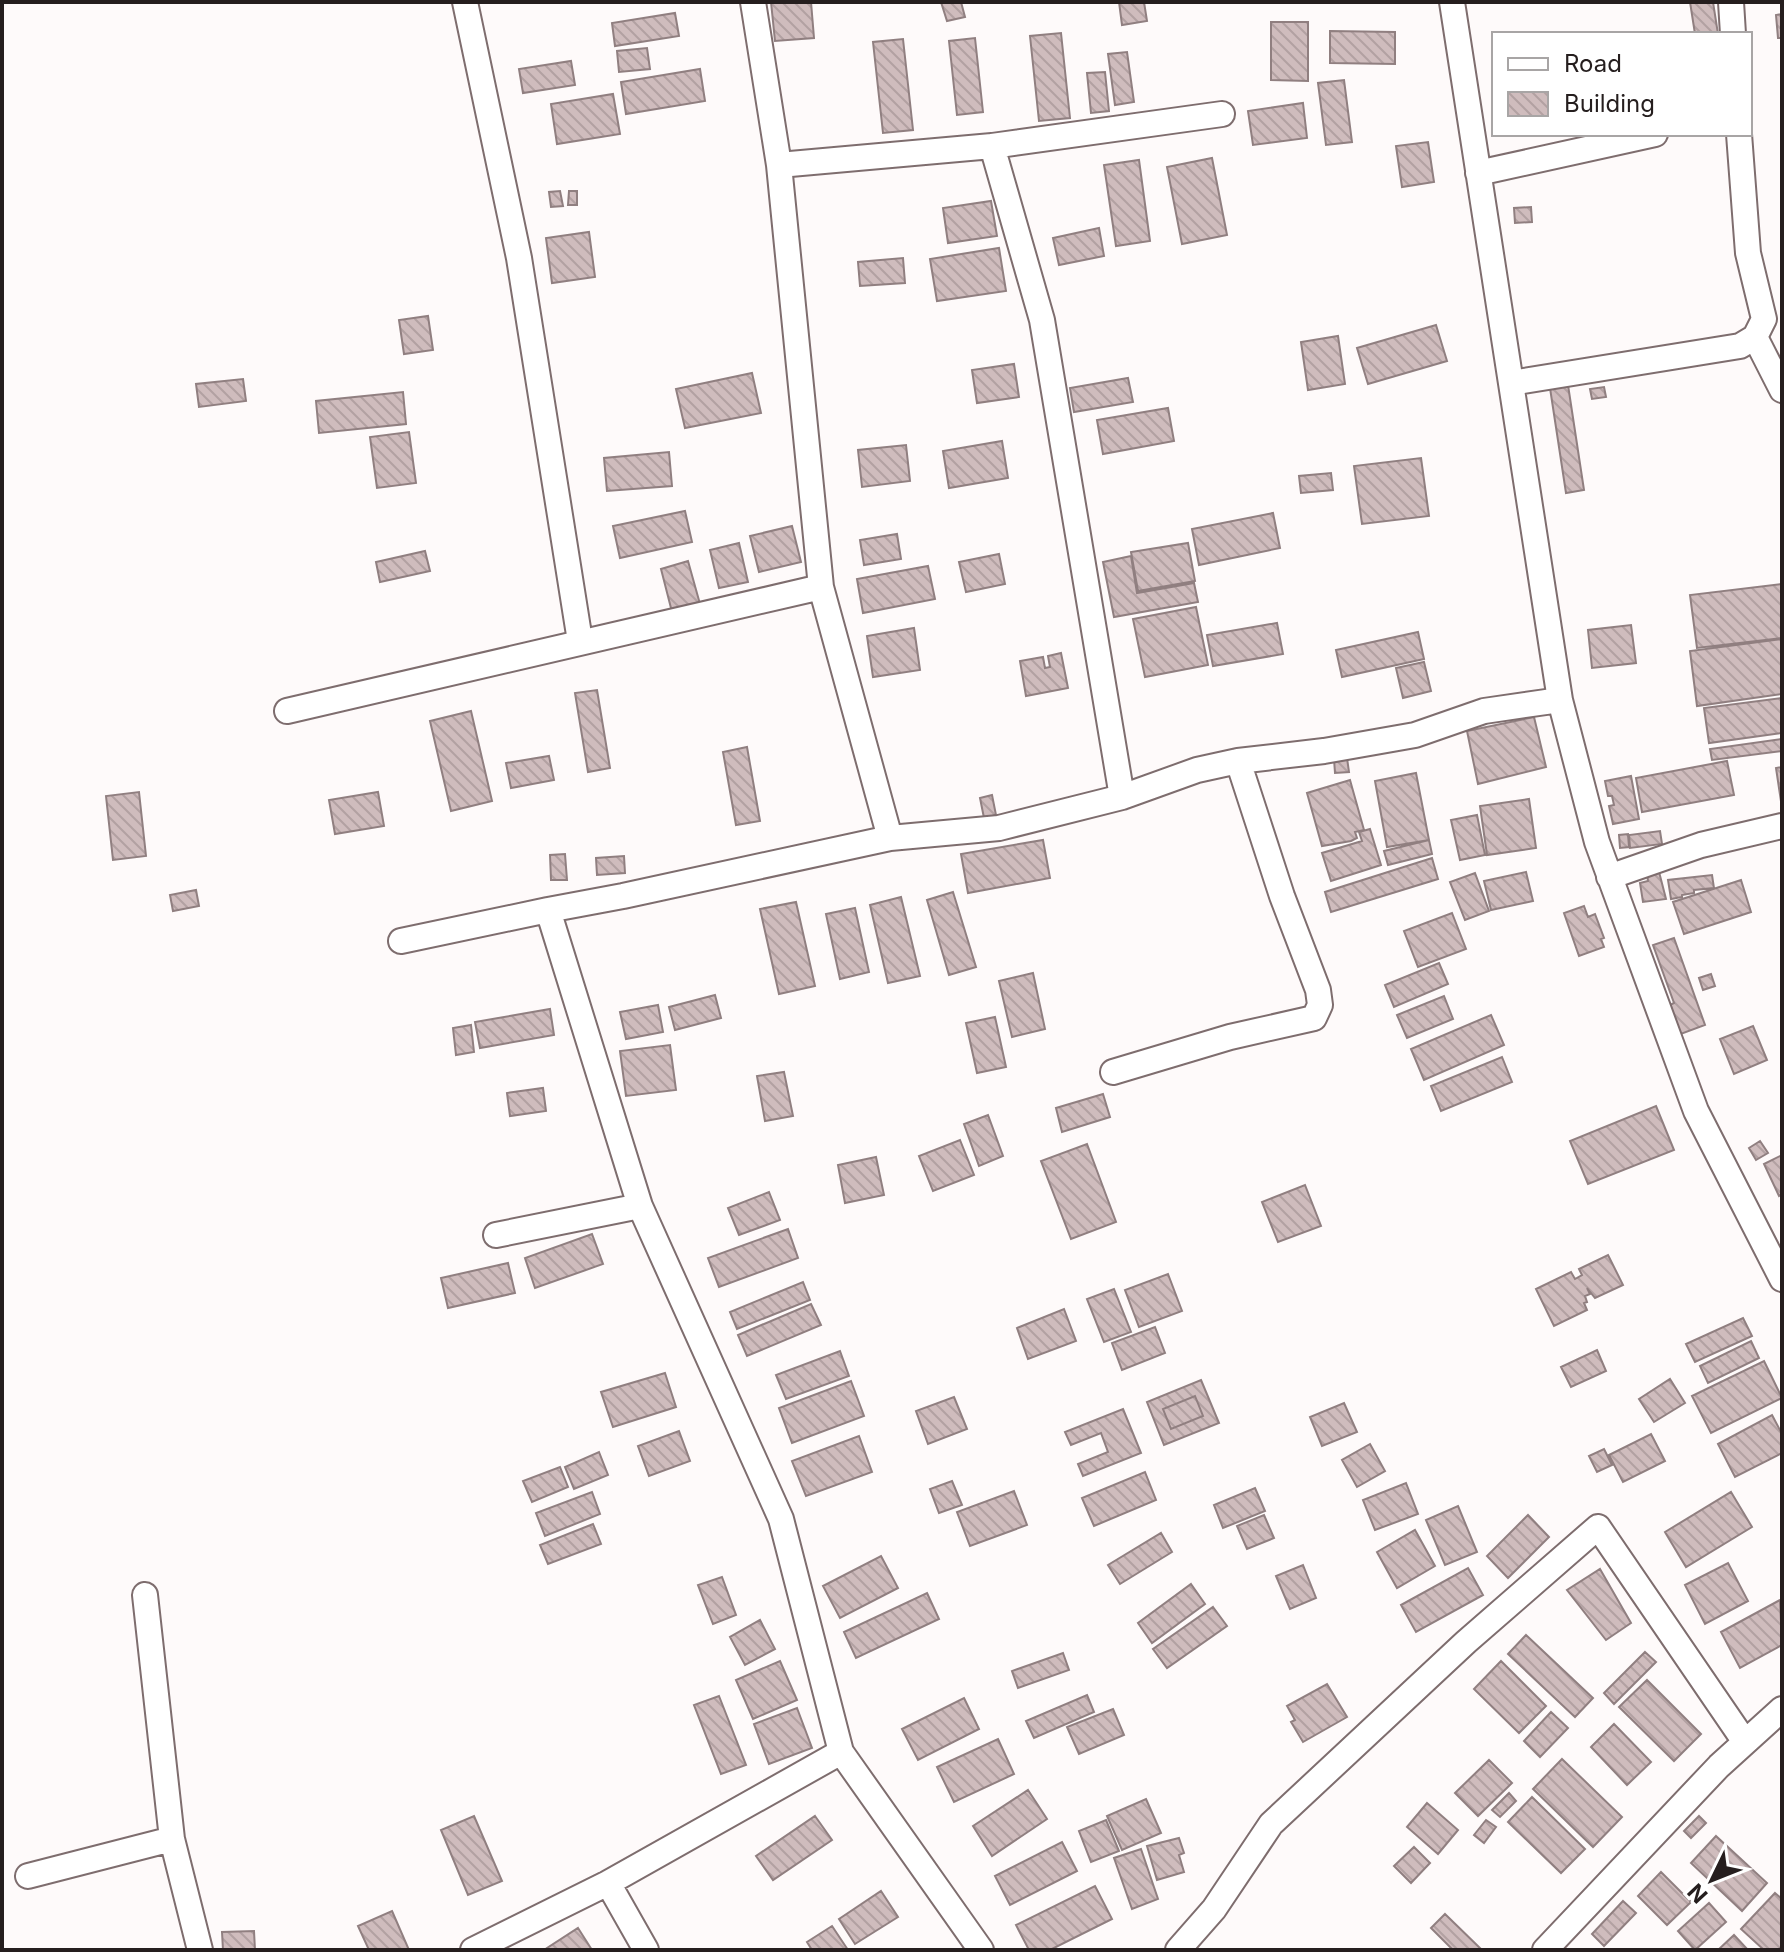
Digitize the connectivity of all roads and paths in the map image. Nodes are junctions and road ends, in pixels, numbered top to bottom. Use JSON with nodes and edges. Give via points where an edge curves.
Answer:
{"nodes":[{"id":1,"x":465,"y":2,"type":"edge"},
{"id":2,"x":753,"y":2,"type":"edge"},
{"id":3,"x":1452,"y":2,"type":"edge"},
{"id":4,"x":1731,"y":2,"type":"edge"},
{"id":5,"x":1733,"y":32,"type":"edge"},
{"id":6,"x":1222,"y":114,"type":"dead end"},
{"id":7,"x":1646,"y":136,"type":"edge"},
{"id":8,"x":1739,"y":136,"type":"edge"},
{"id":9,"x":992,"y":146,"type":"junction"},
{"id":10,"x":779,"y":165,"type":"junction"},
{"id":11,"x":1478,"y":173,"type":"junction"},
{"id":12,"x":1755,"y":337,"type":"junction"},
{"id":13,"x":1511,"y":383,"type":"junction"},
{"id":14,"x":1782,"y":390,"type":"edge"},
{"id":15,"x":821,"y":587,"type":"junction"},
{"id":16,"x":580,"y":641,"type":"junction"},
{"id":17,"x":1560,"y":700,"type":"junction"},
{"id":18,"x":287,"y":711,"type":"dead end"},
{"id":19,"x":1238,"y":761,"type":"junction"},
{"id":20,"x":1122,"y":797,"type":"junction"},
{"id":21,"x":1782,"y":826,"type":"edge"},
{"id":22,"x":890,"y":838,"type":"junction"},
{"id":23,"x":1609,"y":877,"type":"junction"},
{"id":24,"x":548,"y":910,"type":"junction"},
{"id":25,"x":401,"y":941,"type":"dead end"},
{"id":26,"x":1113,"y":1072,"type":"dead end"},
{"id":27,"x":640,"y":1206,"type":"junction"},
{"id":28,"x":496,"y":1235,"type":"dead end"},
{"id":29,"x":1782,"y":1279,"type":"edge"},
{"id":30,"x":145,"y":1595,"type":"dead end"},
{"id":31,"x":1782,"y":1709,"type":"edge"},
{"id":32,"x":1745,"y":1742,"type":"junction"},
{"id":33,"x":841,"y":1752,"type":"junction"},
{"id":34,"x":172,"y":1839,"type":"junction"},
{"id":35,"x":28,"y":1876,"type":"dead end"},
{"id":36,"x":608,"y":1883,"type":"junction"},
{"id":37,"x":200,"y":1950,"type":"edge"},
{"id":38,"x":473,"y":1950,"type":"edge"},
{"id":39,"x":646,"y":1950,"type":"edge"},
{"id":40,"x":981,"y":1950,"type":"edge"},
{"id":41,"x":1178,"y":1950,"type":"edge"},
{"id":42,"x":1545,"y":1950,"type":"edge"}],
"edges":[{"from":1,"to":16,"type":"street","via":[[519,258]]},
{"from":2,"to":10,"type":"street"},
{"from":3,"to":11,"type":"street"},
{"from":4,"to":5,"type":"street"},
{"from":6,"to":9,"type":"street"},
{"from":7,"to":11,"type":"street"},
{"from":8,"to":12,"type":"street","via":[[1748,253],[1764,319]]},
{"from":9,"to":10,"type":"street"},
{"from":9,"to":20,"type":"street","via":[[1042,320]]},
{"from":10,"to":15,"type":"street"},
{"from":11,"to":13,"type":"street"},
{"from":12,"to":13,"type":"street","via":[[1740,346]]},
{"from":12,"to":14,"type":"street"},
{"from":13,"to":17,"type":"street"},
{"from":15,"to":16,"type":"street"},
{"from":15,"to":22,"type":"street"},
{"from":16,"to":18,"type":"street"},
{"from":17,"to":19,"type":"street","via":[[1484,711],[1415,735]]},
{"from":17,"to":23,"type":"street"},
{"from":19,"to":20,"type":"street"},
{"from":19,"to":26,"type":"street","via":[[1320,1005],[1314,1018]]},
{"from":20,"to":22,"type":"street","via":[[999,828]]},
{"from":21,"to":23,"type":"street","via":[[1701,845]]},
{"from":22,"to":24,"type":"street"},
{"from":23,"to":29,"type":"street","via":[[1696,1111]]},
{"from":24,"to":25,"type":"street"},
{"from":24,"to":27,"type":"street"},
{"from":27,"to":28,"type":"street"},
{"from":27,"to":33,"type":"street","via":[[781,1519]]},
{"from":30,"to":34,"type":"street"},
{"from":31,"to":32,"type":"street"},
{"from":32,"to":41,"type":"street","via":[[1598,1527],[1271,1824],[1214,1909]]},
{"from":32,"to":42,"type":"street"},
{"from":33,"to":36,"type":"street"},
{"from":33,"to":40,"type":"street"},
{"from":34,"to":35,"type":"street"},
{"from":34,"to":37,"type":"street"},
{"from":36,"to":38,"type":"street"},
{"from":36,"to":39,"type":"street"}]}
